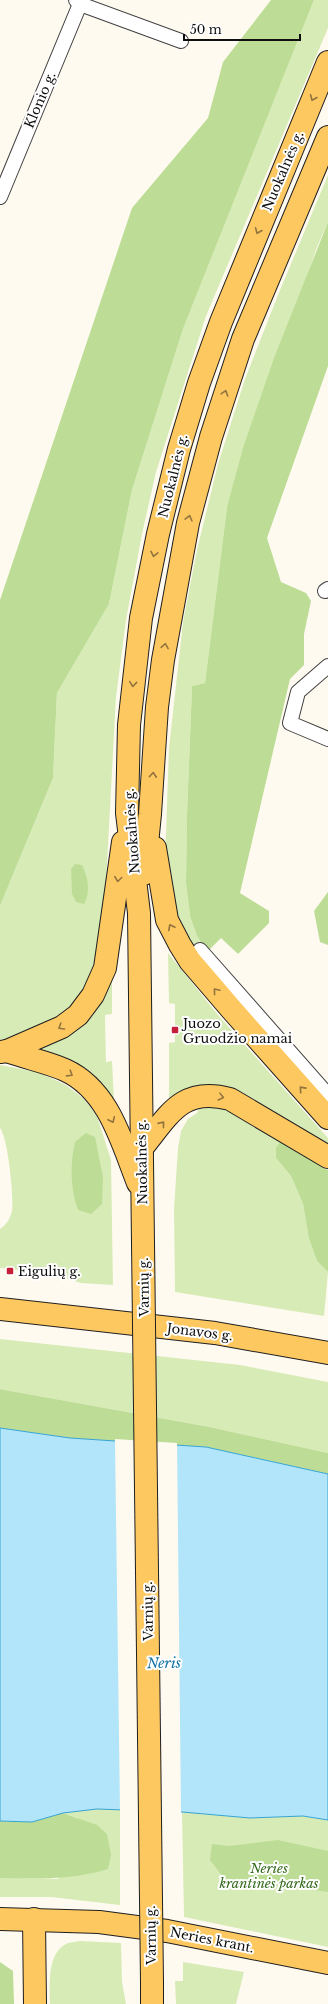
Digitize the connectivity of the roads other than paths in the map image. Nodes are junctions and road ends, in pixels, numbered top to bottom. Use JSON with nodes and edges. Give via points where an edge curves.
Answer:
{"nodes":[{"id":1,"x":78,"y":2,"type":"edge"},
{"id":2,"x":181,"y":41,"type":"dead end"},
{"id":3,"x":328,"y":62,"type":"edge"},
{"id":4,"x":328,"y":137,"type":"edge"},
{"id":5,"x":0,"y":197,"type":"edge"},
{"id":6,"x":328,"y":666,"type":"edge"},
{"id":7,"x":328,"y":739,"type":"edge"},
{"id":8,"x":127,"y":813,"type":"junction"},
{"id":9,"x":150,"y":814,"type":"junction"},
{"id":10,"x":139,"y":913,"type":"junction"},
{"id":11,"x":200,"y":950,"type":"dead end"},
{"id":12,"x":237,"y":1005,"type":"junction"},
{"id":13,"x":3,"y":1051,"type":"edge"},
{"id":14,"x":328,"y":1095,"type":"edge"},
{"id":15,"x":328,"y":1118,"type":"edge"},
{"id":16,"x":142,"y":1148,"type":"junction"},
{"id":17,"x":328,"y":1157,"type":"edge"},
{"id":18,"x":143,"y":1195,"type":"junction"},
{"id":19,"x":143,"y":1242,"type":"joint"},
{"id":20,"x":0,"y":1309,"type":"edge"},
{"id":21,"x":328,"y":1353,"type":"edge"},
{"id":22,"x":0,"y":1919,"type":"edge"},
{"id":23,"x":34,"y":1919,"type":"junction"},
{"id":24,"x":328,"y":1963,"type":"edge"},
{"id":25,"x":35,"y":2004,"type":"edge"},
{"id":26,"x":152,"y":2004,"type":"edge"}],
"edges":[{"from":1,"to":2,"type":"street"},
{"from":1,"to":5,"type":"street","name":"Klonio g."},
{"from":3,"to":8,"type":"main road","name":"Nuokalnės g.","one_way":true,"via":[[221,322],[178,449],[141,618],[129,725]]},
{"from":9,"to":4,"type":"main road","name":"Nuokalnės g.","one_way":true,"via":[[157,707],[163,660],[188,523],[211,437],[243,340]]},
{"from":6,"to":7,"type":"street","via":[[298,692],[290,723]]},
{"from":8,"to":10,"type":"main road","name":"Nuokalnės g."},
{"from":8,"to":13,"type":"main road","one_way":true,"via":[[105,968],[93,995],[78,1015],[62,1027]]},
{"from":9,"to":10,"type":"main road","name":"Nuokalnės g."},
{"from":12,"to":9,"type":"main road","one_way":true,"via":[[190,961],[167,920]]},
{"from":10,"to":16,"type":"main road","name":"Nuokalnės g."},
{"from":11,"to":12,"type":"street"},
{"from":12,"to":14,"type":"street"},
{"from":15,"to":12,"type":"main road","one_way":true},
{"from":13,"to":18,"type":"main road","one_way":true,"via":[[66,1071],[93,1092],[112,1118]]},
{"from":16,"to":17,"type":"main road","one_way":true,"via":[[184,1101],[193,1097],[216,1095],[230,1099]]},
{"from":16,"to":18,"type":"main road","name":"Nuokalnės g."},
{"from":18,"to":19,"type":"main road","name":"Nuokalnės g."},
{"from":19,"to":26,"type":"main road","name":"Varnių g.","bridge":true},
{"from":20,"to":21,"type":"main road","name":"Jonavos g.","via":[[215,1333]]},
{"from":22,"to":23,"type":"main road","name":"Neries krant."},
{"from":23,"to":24,"type":"main road","name":"Neries krant.","via":[[99,1922],[167,1931]]},
{"from":23,"to":25,"type":"main road"}]}
